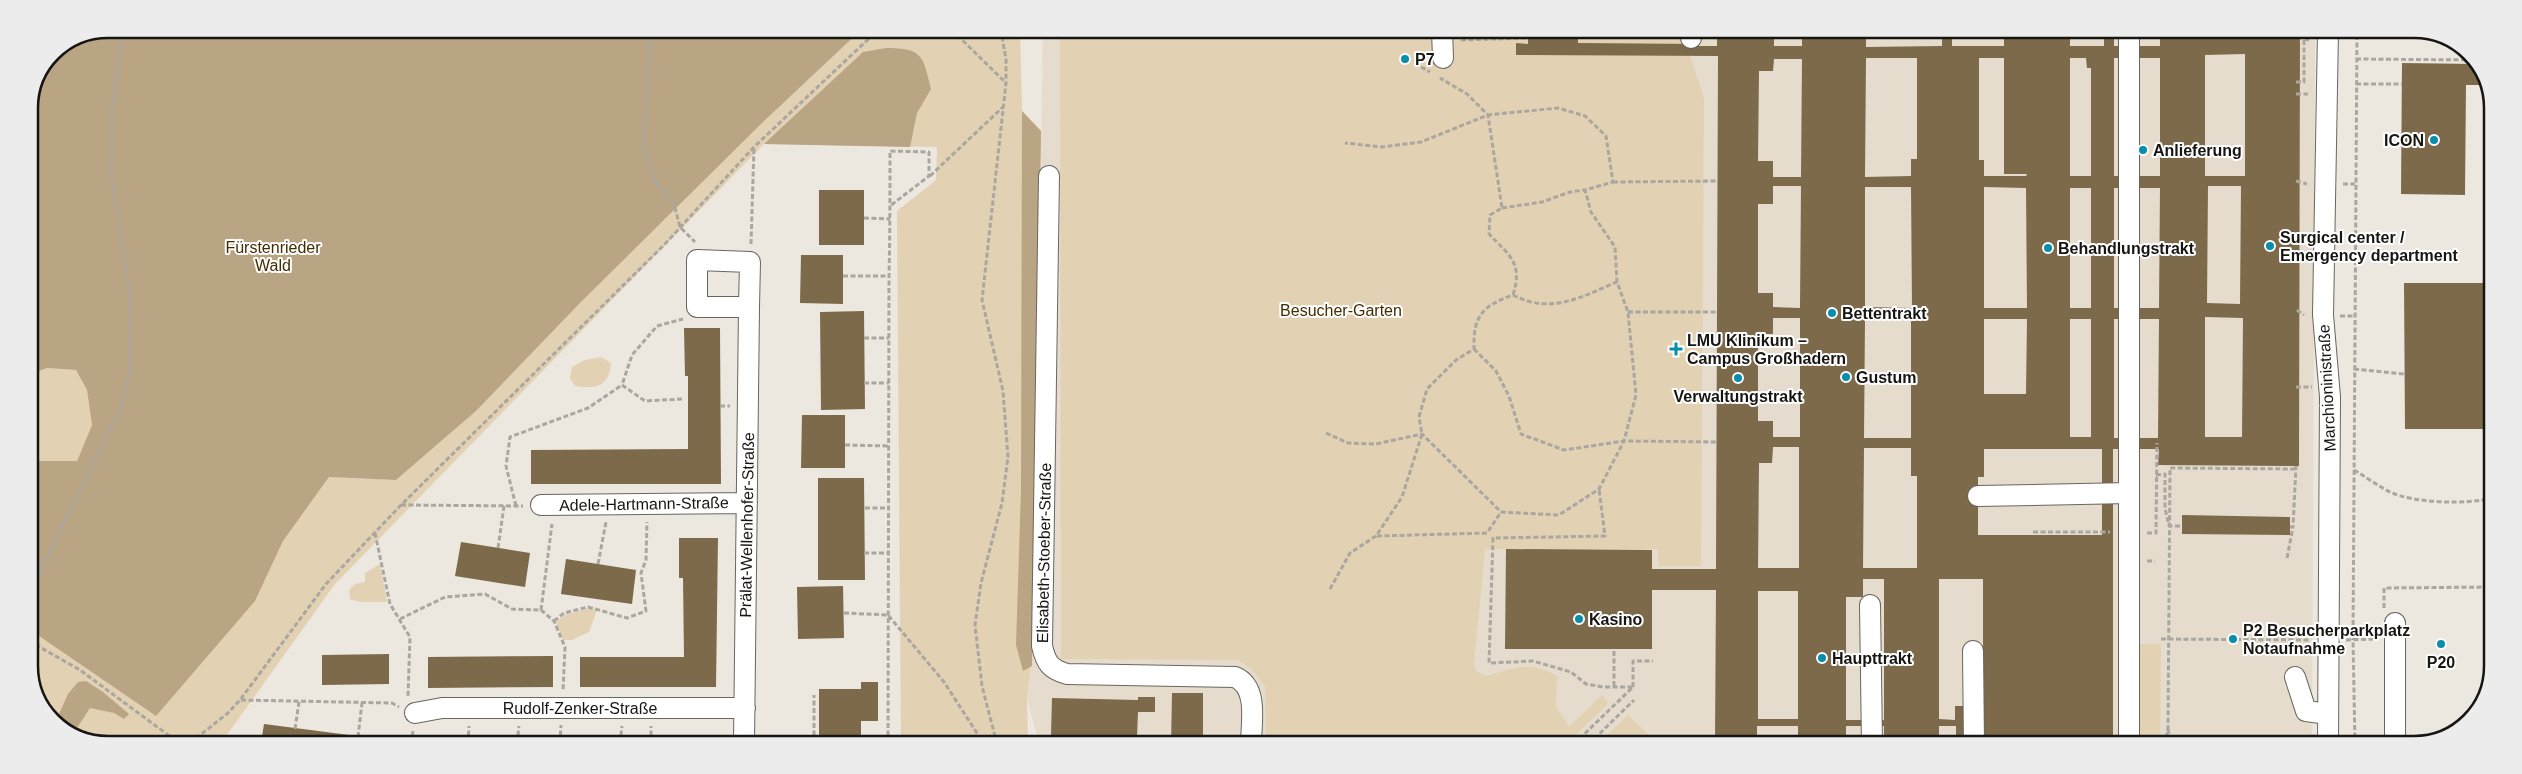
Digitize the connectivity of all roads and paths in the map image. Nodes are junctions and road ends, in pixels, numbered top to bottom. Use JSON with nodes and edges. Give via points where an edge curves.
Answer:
{"nodes":[{"id":1,"x":122,"y":38,"type":"edge"},
{"id":2,"x":650,"y":38,"type":"edge"},
{"id":3,"x":870,"y":38,"type":"edge"},
{"id":4,"x":960,"y":38,"type":"edge"},
{"id":5,"x":1002,"y":38,"type":"edge"},
{"id":6,"x":1528,"y":38,"type":"dead end"},
{"id":7,"x":2129,"y":38,"type":"edge"},
{"id":8,"x":2328,"y":38,"type":"edge"},
{"id":9,"x":2357,"y":38,"type":"edge"},
{"id":10,"x":1442,"y":43,"type":"edge"},
{"id":11,"x":2356,"y":59,"type":"junction"},
{"id":12,"x":2466,"y":60,"type":"edge"},
{"id":13,"x":1444,"y":80,"type":"dead end"},
{"id":14,"x":2296,"y":82,"type":"dead end"},
{"id":15,"x":2304,"y":82,"type":"dead end"},
{"id":16,"x":1006,"y":83,"type":"junction"},
{"id":17,"x":2356,"y":84,"type":"junction"},
{"id":18,"x":2402,"y":84,"type":"dead end"},
{"id":19,"x":2296,"y":94,"type":"dead end"},
{"id":20,"x":2310,"y":94,"type":"dead end"},
{"id":21,"x":1004,"y":106,"type":"junction"},
{"id":22,"x":1488,"y":115,"type":"junction"},
{"id":23,"x":1346,"y":143,"type":"dead end"},
{"id":24,"x":754,"y":147,"type":"junction"},
{"id":25,"x":929,"y":176,"type":"junction"},
{"id":26,"x":1049,"y":176,"type":"dead end"},
{"id":27,"x":1717,"y":181,"type":"dead end"},
{"id":28,"x":2296,"y":181,"type":"dead end"},
{"id":29,"x":1613,"y":182,"type":"junction"},
{"id":30,"x":2303,"y":184,"type":"dead end"},
{"id":31,"x":1585,"y":190,"type":"junction"},
{"id":32,"x":890,"y":206,"type":"junction"},
{"id":33,"x":1502,"y":208,"type":"junction"},
{"id":34,"x":864,"y":218,"type":"dead end"},
{"id":35,"x":890,"y":219,"type":"junction"},
{"id":36,"x":680,"y":227,"type":"junction"},
{"id":37,"x":750,"y":262,"type":"junction"},
{"id":38,"x":843,"y":276,"type":"dead end"},
{"id":39,"x":889,"y":276,"type":"junction"},
{"id":40,"x":1617,"y":282,"type":"junction"},
{"id":41,"x":1513,"y":295,"type":"junction"},
{"id":42,"x":749,"y":307,"type":"junction"},
{"id":43,"x":1628,"y":312,"type":"junction"},
{"id":44,"x":1718,"y":312,"type":"dead end"},
{"id":45,"x":693,"y":319,"type":"dead end"},
{"id":46,"x":864,"y":338,"type":"dead end"},
{"id":47,"x":889,"y":338,"type":"junction"},
{"id":48,"x":1474,"y":350,"type":"junction"},
{"id":49,"x":2354,"y":369,"type":"junction"},
{"id":50,"x":2404,"y":374,"type":"dead end"},
{"id":51,"x":864,"y":383,"type":"dead end"},
{"id":52,"x":889,"y":383,"type":"junction"},
{"id":53,"x":622,"y":385,"type":"junction"},
{"id":54,"x":2296,"y":387,"type":"dead end"},
{"id":55,"x":2313,"y":387,"type":"dead end"},
{"id":56,"x":732,"y":396,"type":"dead end"},
{"id":57,"x":682,"y":399,"type":"dead end"},
{"id":58,"x":720,"y":406,"type":"dead end"},
{"id":59,"x":1326,"y":433,"type":"dead end"},
{"id":60,"x":1422,"y":434,"type":"junction"},
{"id":61,"x":1624,"y":441,"type":"junction"},
{"id":62,"x":1717,"y":442,"type":"dead end"},
{"id":63,"x":2156,"y":443,"type":"dead end"},
{"id":64,"x":845,"y":445,"type":"dead end"},
{"id":65,"x":889,"y":446,"type":"junction"},
{"id":66,"x":2354,"y":470,"type":"junction"},
{"id":67,"x":2156,"y":475,"type":"junction"},
{"id":68,"x":1599,"y":489,"type":"junction"},
{"id":69,"x":2129,"y":493,"type":"junction"},
{"id":70,"x":1978,"y":496,"type":"dead end"},
{"id":71,"x":2484,"y":499,"type":"edge"},
{"id":72,"x":609,"y":504,"type":"junction"},
{"id":73,"x":647,"y":504,"type":"junction"},
{"id":74,"x":747,"y":504,"type":"junction"},
{"id":75,"x":401,"y":505,"type":"junction"},
{"id":76,"x":548,"y":505,"type":"junction"},
{"id":77,"x":504,"y":506,"type":"junction"},
{"id":78,"x":516,"y":506,"type":"junction"},
{"id":79,"x":865,"y":508,"type":"dead end"},
{"id":80,"x":889,"y":508,"type":"junction"},
{"id":81,"x":1501,"y":512,"type":"junction"},
{"id":82,"x":2169,"y":526,"type":"junction"},
{"id":83,"x":2182,"y":526,"type":"dead end"},
{"id":84,"x":2033,"y":532,"type":"dead end"},
{"id":85,"x":2113,"y":532,"type":"dead end"},
{"id":86,"x":375,"y":533,"type":"junction"},
{"id":87,"x":1487,"y":533,"type":"junction"},
{"id":88,"x":1376,"y":536,"type":"junction"},
{"id":89,"x":2142,"y":537,"type":"dead end"},
{"id":90,"x":1493,"y":538,"type":"junction"},
{"id":91,"x":498,"y":548,"type":"dead end"},
{"id":92,"x":864,"y":553,"type":"dead end"},
{"id":93,"x":888,"y":553,"type":"junction"},
{"id":94,"x":2287,"y":558,"type":"dead end"},
{"id":95,"x":598,"y":564,"type":"dead end"},
{"id":96,"x":38,"y":577,"type":"edge"},
{"id":97,"x":2484,"y":587,"type":"edge"},
{"id":98,"x":1330,"y":588,"type":"dead end"},
{"id":99,"x":1870,"y":605,"type":"dead end"},
{"id":100,"x":541,"y":610,"type":"junction"},
{"id":101,"x":844,"y":613,"type":"dead end"},
{"id":102,"x":888,"y":615,"type":"junction"},
{"id":103,"x":400,"y":619,"type":"junction"},
{"id":104,"x":554,"y":621,"type":"junction"},
{"id":105,"x":2388,"y":625,"type":"junction"},
{"id":106,"x":2161,"y":639,"type":"dead end"},
{"id":107,"x":2168,"y":639,"type":"junction"},
{"id":108,"x":2362,"y":639,"type":"dead end"},
{"id":109,"x":2330,"y":641,"type":"junction"},
{"id":110,"x":38,"y":646,"type":"edge"},
{"id":111,"x":1614,"y":649,"type":"dead end"},
{"id":112,"x":1973,"y":651,"type":"dead end"},
{"id":113,"x":1653,"y":661,"type":"dead end"},
{"id":114,"x":2295,"y":677,"type":"dead end"},
{"id":115,"x":1614,"y":686,"type":"junction"},
{"id":116,"x":1634,"y":687,"type":"junction"},
{"id":117,"x":814,"y":695,"type":"dead end"},
{"id":118,"x":240,"y":700,"type":"junction"},
{"id":119,"x":1634,"y":700,"type":"dead end"},
{"id":120,"x":299,"y":702,"type":"junction"},
{"id":121,"x":362,"y":703,"type":"junction"},
{"id":122,"x":562,"y":708,"type":"junction"},
{"id":123,"x":745,"y":708,"type":"junction"},
{"id":124,"x":415,"y":713,"type":"junction"},
{"id":125,"x":2328,"y":719,"type":"junction"},
{"id":126,"x":2304,"y":722,"type":"dead end"},
{"id":127,"x":295,"y":728,"type":"dead end"},
{"id":128,"x":2168,"y":728,"type":"junction"},
{"id":129,"x":170,"y":736,"type":"edge"},
{"id":130,"x":199,"y":736,"type":"edge"},
{"id":131,"x":358,"y":736,"type":"edge"},
{"id":132,"x":412,"y":736,"type":"edge"},
{"id":133,"x":560,"y":736,"type":"edge"},
{"id":134,"x":744,"y":736,"type":"edge"},
{"id":135,"x":814,"y":736,"type":"edge"},
{"id":136,"x":888,"y":736,"type":"edge"},
{"id":137,"x":979,"y":736,"type":"edge"},
{"id":138,"x":995,"y":736,"type":"edge"},
{"id":139,"x":1251,"y":736,"type":"edge"},
{"id":140,"x":1582,"y":736,"type":"edge"},
{"id":141,"x":1597,"y":736,"type":"edge"},
{"id":142,"x":1872,"y":736,"type":"edge"},
{"id":143,"x":1974,"y":736,"type":"edge"},
{"id":144,"x":2129,"y":736,"type":"edge"},
{"id":145,"x":2167,"y":736,"type":"edge"},
{"id":146,"x":2169,"y":736,"type":"edge"},
{"id":147,"x":2328,"y":736,"type":"edge"},
{"id":148,"x":2355,"y":736,"type":"edge"},
{"id":149,"x":2394,"y":736,"type":"edge"}],
"edges":[{"from":1,"to":96,"type":"path","via":[[112,107],[111,173],[130,294],[130,373],[121,406]]},
{"from":2,"to":36,"type":"path","via":[[643,146],[653,178],[674,204]]},
{"from":3,"to":24,"type":"path"},
{"from":4,"to":16,"type":"path"},
{"from":5,"to":16,"type":"path"},
{"from":6,"to":10,"type":"path"},
{"from":7,"to":69,"type":"street"},
{"from":8,"to":109,"type":"street","name":"Marchioninistraße","via":[[2323,315],[2330,397]]},
{"from":9,"to":11,"type":"path"},
{"from":11,"to":12,"type":"path"},
{"from":11,"to":17,"type":"path"},
{"from":13,"to":22,"type":"path","via":[[1466,94]]},
{"from":14,"to":15,"type":"path"},
{"from":16,"to":21,"type":"path"},
{"from":17,"to":18,"type":"path"},
{"from":17,"to":49,"type":"path"},
{"from":19,"to":20,"type":"path"},
{"from":21,"to":25,"type":"path"},
{"from":21,"to":138,"type":"path","via":[[982,300],[1003,392],[1008,457],[1002,503],[981,583],[975,624],[982,686]]},
{"from":22,"to":23,"type":"path","via":[[1421,142],[1382,147]]},
{"from":22,"to":29,"type":"path","via":[[1558,108],[1585,116],[1606,136]]},
{"from":22,"to":33,"type":"path"},
{"from":24,"to":36,"type":"path"},
{"from":24,"to":37,"type":"path"},
{"from":25,"to":32,"type":"path"},
{"from":25,"to":32,"type":"path","via":[[929,152],[890,152]]},
{"from":26,"to":139,"type":"street","name":"Elisabeth-Stoeber-Straße","via":[[1042,646],[1045,660],[1052,670],[1067,674],[1235,677],[1243,681],[1250,694]]},
{"from":27,"to":29,"type":"path"},
{"from":28,"to":30,"type":"path"},
{"from":29,"to":31,"type":"path"},
{"from":31,"to":33,"type":"path","via":[[1542,202]]},
{"from":31,"to":40,"type":"path","via":[[1591,212],[1615,247]]},
{"from":32,"to":35,"type":"path"},
{"from":33,"to":41,"type":"path","via":[[1490,215],[1489,234],[1514,261],[1518,280]]},
{"from":34,"to":35,"type":"path"},
{"from":35,"to":39,"type":"path"},
{"from":36,"to":75,"type":"path"},
{"from":37,"to":42,"type":"street","name":"Prälat-Wellenhofer-Straße"},
{"from":37,"to":42,"type":"street","via":[[697,260],[696,307]]},
{"from":38,"to":39,"type":"path"},
{"from":39,"to":47,"type":"path"},
{"from":40,"to":41,"type":"path","via":[[1569,303],[1529,304]]},
{"from":40,"to":43,"type":"path"},
{"from":41,"to":48,"type":"path","via":[[1494,302],[1480,313],[1474,330]]},
{"from":42,"to":74,"type":"street","name":"Prälat-Wellenhofer-Straße"},
{"from":43,"to":44,"type":"path"},
{"from":43,"to":61,"type":"path","via":[[1636,395]]},
{"from":45,"to":53,"type":"path","via":[[657,326],[632,355]]},
{"from":46,"to":47,"type":"path"},
{"from":47,"to":52,"type":"path"},
{"from":48,"to":60,"type":"path","via":[[1456,360],[1427,389],[1419,417]]},
{"from":48,"to":61,"type":"path","via":[[1496,371],[1509,396],[1521,434],[1564,450]]},
{"from":49,"to":50,"type":"path"},
{"from":49,"to":66,"type":"path"},
{"from":51,"to":52,"type":"path"},
{"from":52,"to":65,"type":"path"},
{"from":53,"to":57,"type":"path","via":[[645,401]]},
{"from":53,"to":78,"type":"path","via":[[588,408],[510,437],[506,466]]},
{"from":54,"to":55,"type":"path"},
{"from":56,"to":58,"type":"path","via":[[732,406]]},
{"from":59,"to":60,"type":"path","via":[[1348,443],[1376,444]]},
{"from":60,"to":81,"type":"path"},
{"from":60,"to":88,"type":"path","via":[[1402,497]]},
{"from":61,"to":62,"type":"path"},
{"from":61,"to":68,"type":"path"},
{"from":63,"to":67,"type":"path"},
{"from":64,"to":65,"type":"path"},
{"from":65,"to":80,"type":"path"},
{"from":66,"to":71,"type":"path","via":[[2392,493],[2451,501]]},
{"from":66,"to":148,"type":"path"},
{"from":67,"to":82,"type":"path","via":[[2165,474],[2165,508]]},
{"from":67,"to":89,"type":"path","via":[[2156,533]]},
{"from":68,"to":81,"type":"path","via":[[1559,515]]},
{"from":68,"to":90,"type":"path","via":[[1605,536]]},
{"from":69,"to":70,"type":"street"},
{"from":69,"to":144,"type":"street"},
{"from":72,"to":73,"type":"street","name":"Adele-Hartmann-Straße"},
{"from":72,"to":76,"type":"street","name":"Adele-Hartmann-Straße"},
{"from":72,"to":95,"type":"path"},
{"from":73,"to":74,"type":"street","name":"Adele-Hartmann-Straße"},
{"from":73,"to":104,"type":"path","via":[[646,560],[642,572],[646,611],[628,618],[588,607],[564,613]]},
{"from":74,"to":123,"type":"street","name":"Prälat-Wellenhofer-Straße"},
{"from":75,"to":77,"type":"path"},
{"from":75,"to":86,"type":"path"},
{"from":76,"to":78,"type":"path"},
{"from":76,"to":100,"type":"path"},
{"from":77,"to":78,"type":"path"},
{"from":77,"to":91,"type":"path"},
{"from":79,"to":80,"type":"path"},
{"from":80,"to":93,"type":"path"},
{"from":81,"to":87,"type":"path"},
{"from":82,"to":83,"type":"path"},
{"from":82,"to":94,"type":"path","via":[[2170,468],[2296,467]]},
{"from":82,"to":107,"type":"path"},
{"from":84,"to":85,"type":"path"},
{"from":86,"to":103,"type":"path","via":[[390,604]]},
{"from":86,"to":118,"type":"path","via":[[326,584]]},
{"from":87,"to":88,"type":"path"},
{"from":87,"to":90,"type":"path"},
{"from":88,"to":98,"type":"path","via":[[1350,553]]},
{"from":90,"to":115,"type":"path","via":[[1489,663],[1533,661],[1571,672],[1586,684]]},
{"from":92,"to":93,"type":"path"},
{"from":93,"to":102,"type":"path"},
{"from":97,"to":105,"type":"path","via":[[2384,588]]},
{"from":99,"to":142,"type":"street"},
{"from":100,"to":103,"type":"path","via":[[512,608],[485,594],[445,597]]},
{"from":100,"to":104,"type":"path"},
{"from":101,"to":102,"type":"path"},
{"from":102,"to":136,"type":"path"},
{"from":102,"to":137,"type":"path","via":[[944,682]]},
{"from":103,"to":124,"type":"path","via":[[410,638],[408,698]]},
{"from":104,"to":122,"type":"path","via":[[565,647]]},
{"from":105,"to":108,"type":"path"},
{"from":105,"to":149,"type":"street"},
{"from":106,"to":107,"type":"path"},
{"from":107,"to":109,"type":"path"},
{"from":107,"to":128,"type":"path"},
{"from":109,"to":125,"type":"street","name":"Marchioninistraße"},
{"from":110,"to":129,"type":"path","via":[[80,670]]},
{"from":111,"to":115,"type":"path"},
{"from":112,"to":143,"type":"street"},
{"from":113,"to":116,"type":"path","via":[[1633,661]]},
{"from":114,"to":125,"type":"street","via":[[2306,711]]},
{"from":115,"to":116,"type":"path"},
{"from":116,"to":140,"type":"path"},
{"from":117,"to":135,"type":"path"},
{"from":118,"to":120,"type":"path"},
{"from":118,"to":130,"type":"path"},
{"from":119,"to":141,"type":"path"},
{"from":120,"to":121,"type":"path"},
{"from":120,"to":127,"type":"path"},
{"from":121,"to":124,"type":"path","via":[[392,704]]},
{"from":121,"to":131,"type":"path"},
{"from":122,"to":123,"type":"street","name":"Rudolf-Zenker-Straße"},
{"from":122,"to":124,"type":"street","name":"Rudolf-Zenker-Straße","via":[[442,708]]},
{"from":122,"to":133,"type":"path"},
{"from":123,"to":134,"type":"street","name":"Prälat-Wellenhofer-Straße"},
{"from":124,"to":132,"type":"path"},
{"from":125,"to":126,"type":"street"},
{"from":125,"to":147,"type":"street","name":"Marchioninistraße"},
{"from":128,"to":145,"type":"path"},
{"from":128,"to":146,"type":"path"}]}
